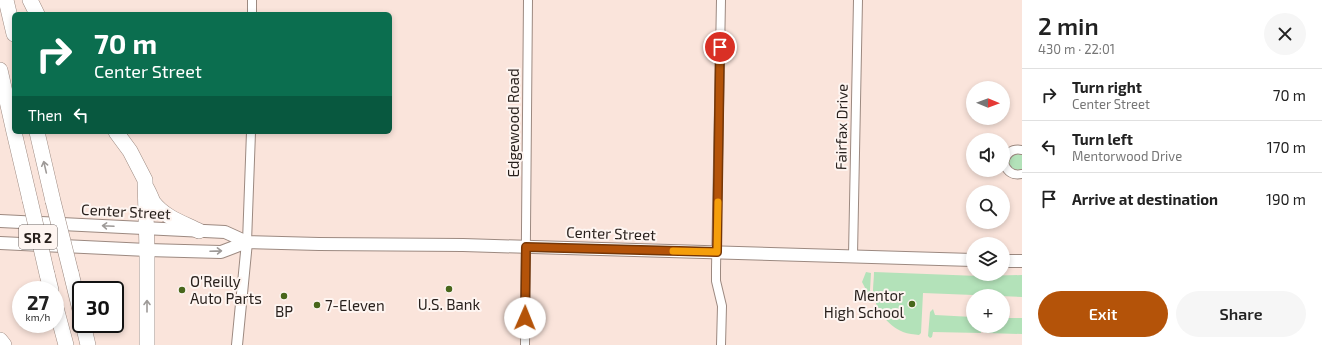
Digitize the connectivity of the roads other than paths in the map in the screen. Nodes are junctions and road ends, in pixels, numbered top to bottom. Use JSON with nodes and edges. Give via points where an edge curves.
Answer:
{"nodes":[{"id":1,"x":6,"y":0,"type":"edge"},
{"id":2,"x":30,"y":0,"type":"edge"},
{"id":3,"x":252,"y":0,"type":"edge"},
{"id":4,"x":528,"y":0,"type":"edge"},
{"id":5,"x":721,"y":0,"type":"edge"},
{"id":6,"x":858,"y":0,"type":"edge"},
{"id":7,"x":36,"y":12,"type":"edge"},
{"id":8,"x":252,"y":12,"type":"edge"},
{"id":9,"x":12,"y":26,"type":"edge"},
{"id":10,"x":0,"y":70,"type":"edge"},
{"id":11,"x":12,"y":123,"type":"edge"},
{"id":12,"x":14,"y":134,"type":"edge"},
{"id":13,"x":37,"y":134,"type":"edge"},
{"id":14,"x":117,"y":134,"type":"edge"},
{"id":15,"x":251,"y":134,"type":"edge"},
{"id":16,"x":1022,"y":150,"type":"edge"},
{"id":17,"x":1022,"y":174,"type":"edge"},
{"id":18,"x":146,"y":186,"type":"junction"},
{"id":19,"x":0,"y":221,"type":"edge"},
{"id":20,"x":146,"y":228,"type":"junction"},
{"id":21,"x":199,"y":231,"type":"junction"},
{"id":22,"x":247,"y":242,"type":"junction"},
{"id":23,"x":0,"y":243,"type":"edge"},
{"id":24,"x":526,"y":247,"type":"junction"},
{"id":25,"x":147,"y":250,"type":"junction"},
{"id":26,"x":717,"y":252,"type":"junction"},
{"id":27,"x":853,"y":255,"type":"junction"},
{"id":28,"x":966,"y":260,"type":"edge"},
{"id":29,"x":1010,"y":261,"type":"edge"},
{"id":30,"x":1022,"y":262,"type":"edge"},
{"id":31,"x":49,"y":281,"type":"edge"},
{"id":32,"x":73,"y":281,"type":"edge"},
{"id":33,"x":63,"y":333,"type":"edge"},
{"id":34,"x":85,"y":333,"type":"edge"},
{"id":35,"x":0,"y":340,"type":"edge"},
{"id":36,"x":4,"y":345,"type":"edge"},
{"id":37,"x":66,"y":345,"type":"edge"},
{"id":38,"x":88,"y":345,"type":"edge"},
{"id":39,"x":147,"y":345,"type":"edge"},
{"id":40,"x":237,"y":345,"type":"edge"},
{"id":41,"x":525,"y":345,"type":"edge"},
{"id":42,"x":721,"y":345,"type":"edge"}],
"edges":[{"from":1,"to":9,"type":"highway"},
{"from":2,"to":7,"type":"highway"},
{"from":3,"to":8,"type":"street"},
{"from":4,"to":24,"type":"street","name":"Edgewood Road"},
{"from":5,"to":26,"type":"street"},
{"from":6,"to":27,"type":"street","name":"Fairfax Drive"},
{"from":10,"to":11,"type":"highway","number":"SR 2"},
{"from":12,"to":31,"type":"highway","number":"SR 2","bridge":true},
{"from":32,"to":13,"type":"highway","number":"SR 2","one_way":true,"bridge":true},
{"from":14,"to":18,"type":"highway","via":[[143,174]]},
{"from":15,"to":22,"type":"street"},
{"from":16,"to":17,"type":"street","via":[[1011,151],[1004,163],[1008,172]]},
{"from":18,"to":20,"type":"highway"},
{"from":18,"to":21,"type":"highway","via":[[153,201],[162,211]]},
{"from":20,"to":19,"type":"main road","name":"Center Street","one_way":true},
{"from":20,"to":21,"type":"main road","name":"Center Street"},
{"from":20,"to":25,"type":"highway"},
{"from":21,"to":22,"type":"main road","name":"Center Street","via":[[225,232]]},
{"from":22,"to":24,"type":"main road","name":"Center Street"},
{"from":25,"to":22,"type":"main road","name":"Center Street","one_way":true,"via":[[221,252]]},
{"from":22,"to":40,"type":"street"},
{"from":23,"to":25,"type":"main road","name":"Center Street"},
{"from":24,"to":26,"type":"main road","name":"Center Street"},
{"from":24,"to":41,"type":"street","name":"Edgewood Road"},
{"from":39,"to":25,"type":"highway","one_way":true},
{"from":26,"to":27,"type":"main road","name":"Center Street"},
{"from":26,"to":42,"type":"street","via":[[716,281],[722,306]]},
{"from":27,"to":28,"type":"main road","name":"Center Street"},
{"from":29,"to":30,"type":"main road"},
{"from":33,"to":37,"type":"highway"},
{"from":34,"to":38,"type":"highway"},
{"from":35,"to":36,"type":"highway"}]}
